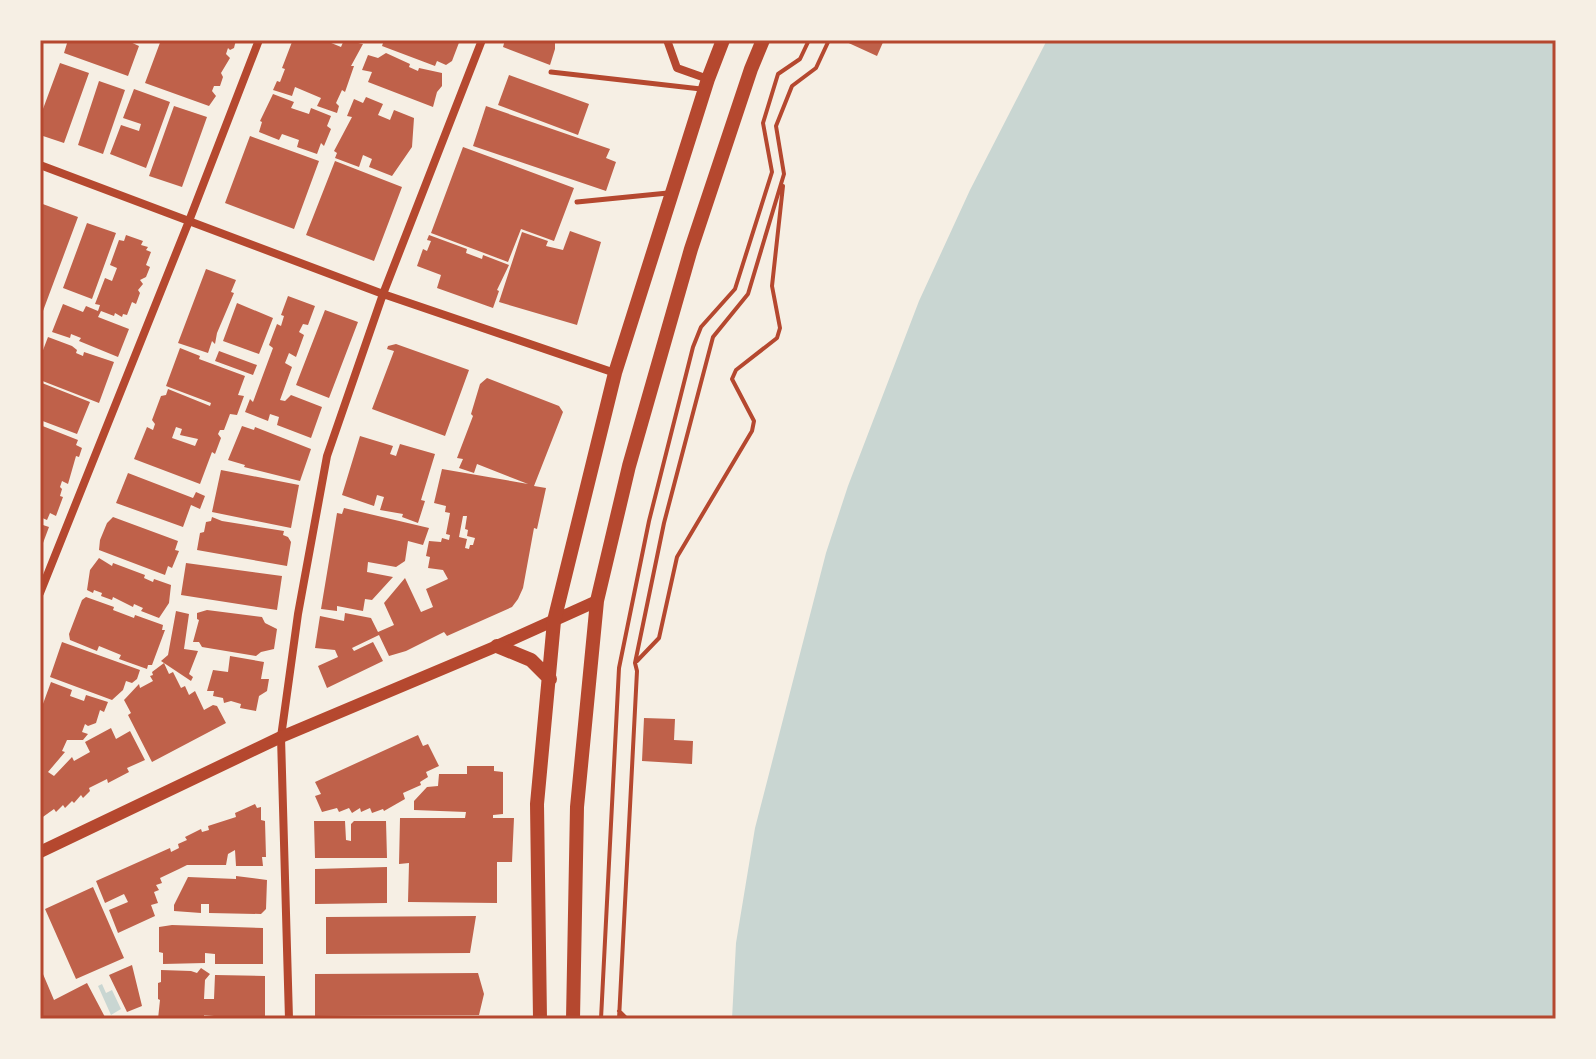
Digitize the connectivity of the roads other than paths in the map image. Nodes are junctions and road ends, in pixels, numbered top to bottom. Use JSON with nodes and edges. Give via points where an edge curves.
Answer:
{"nodes":[{"id":1,"x":259,"y":40,"type":"edge"},
{"id":2,"x":482,"y":40,"type":"edge"},
{"id":3,"x":667,"y":40,"type":"edge"},
{"id":4,"x":723,"y":40,"type":"edge"},
{"id":5,"x":763,"y":40,"type":"edge"},
{"id":6,"x":551,"y":72,"type":"dead end"},
{"id":7,"x":706,"y":85,"type":"junction"},
{"id":8,"x":40,"y":165,"type":"edge"},
{"id":9,"x":670,"y":193,"type":"junction"},
{"id":10,"x":577,"y":202,"type":"dead end"},
{"id":11,"x":189,"y":221,"type":"junction"},
{"id":12,"x":383,"y":294,"type":"junction"},
{"id":13,"x":615,"y":373,"type":"junction"},
{"id":14,"x":40,"y":593,"type":"edge"},
{"id":15,"x":597,"y":601,"type":"junction"},
{"id":16,"x":554,"y":621,"type":"junction"},
{"id":17,"x":497,"y":646,"type":"junction"},
{"id":18,"x":550,"y":679,"type":"junction"},
{"id":19,"x":281,"y":737,"type":"junction"},
{"id":20,"x":40,"y":849,"type":"edge"},
{"id":21,"x":289,"y":1019,"type":"edge"},
{"id":22,"x":540,"y":1019,"type":"edge"},
{"id":23,"x":573,"y":1019,"type":"edge"}],
"edges":[{"from":1,"to":11,"type":"street"},
{"from":2,"to":12,"type":"street"},
{"from":3,"to":7,"type":"street","via":[[677,68]]},
{"from":4,"to":7,"type":"main road"},
{"from":5,"to":15,"type":"main road","via":[[687,264]]},
{"from":6,"to":7,"type":"lane"},
{"from":7,"to":9,"type":"main road"},
{"from":8,"to":11,"type":"street"},
{"from":9,"to":10,"type":"lane"},
{"from":9,"to":13,"type":"main road"},
{"from":11,"to":12,"type":"street"},
{"from":11,"to":14,"type":"street"},
{"from":12,"to":13,"type":"street"},
{"from":12,"to":19,"type":"street","via":[[327,456]]},
{"from":13,"to":16,"type":"main road"},
{"from":15,"to":16,"type":"street"},
{"from":15,"to":23,"type":"main road","via":[[577,807]]},
{"from":16,"to":17,"type":"street"},
{"from":16,"to":18,"type":"main road"},
{"from":17,"to":18,"type":"main road","via":[[531,660]]},
{"from":17,"to":19,"type":"street"},
{"from":18,"to":22,"type":"main road","via":[[537,804]]},
{"from":19,"to":20,"type":"street"},
{"from":19,"to":21,"type":"street"}]}
